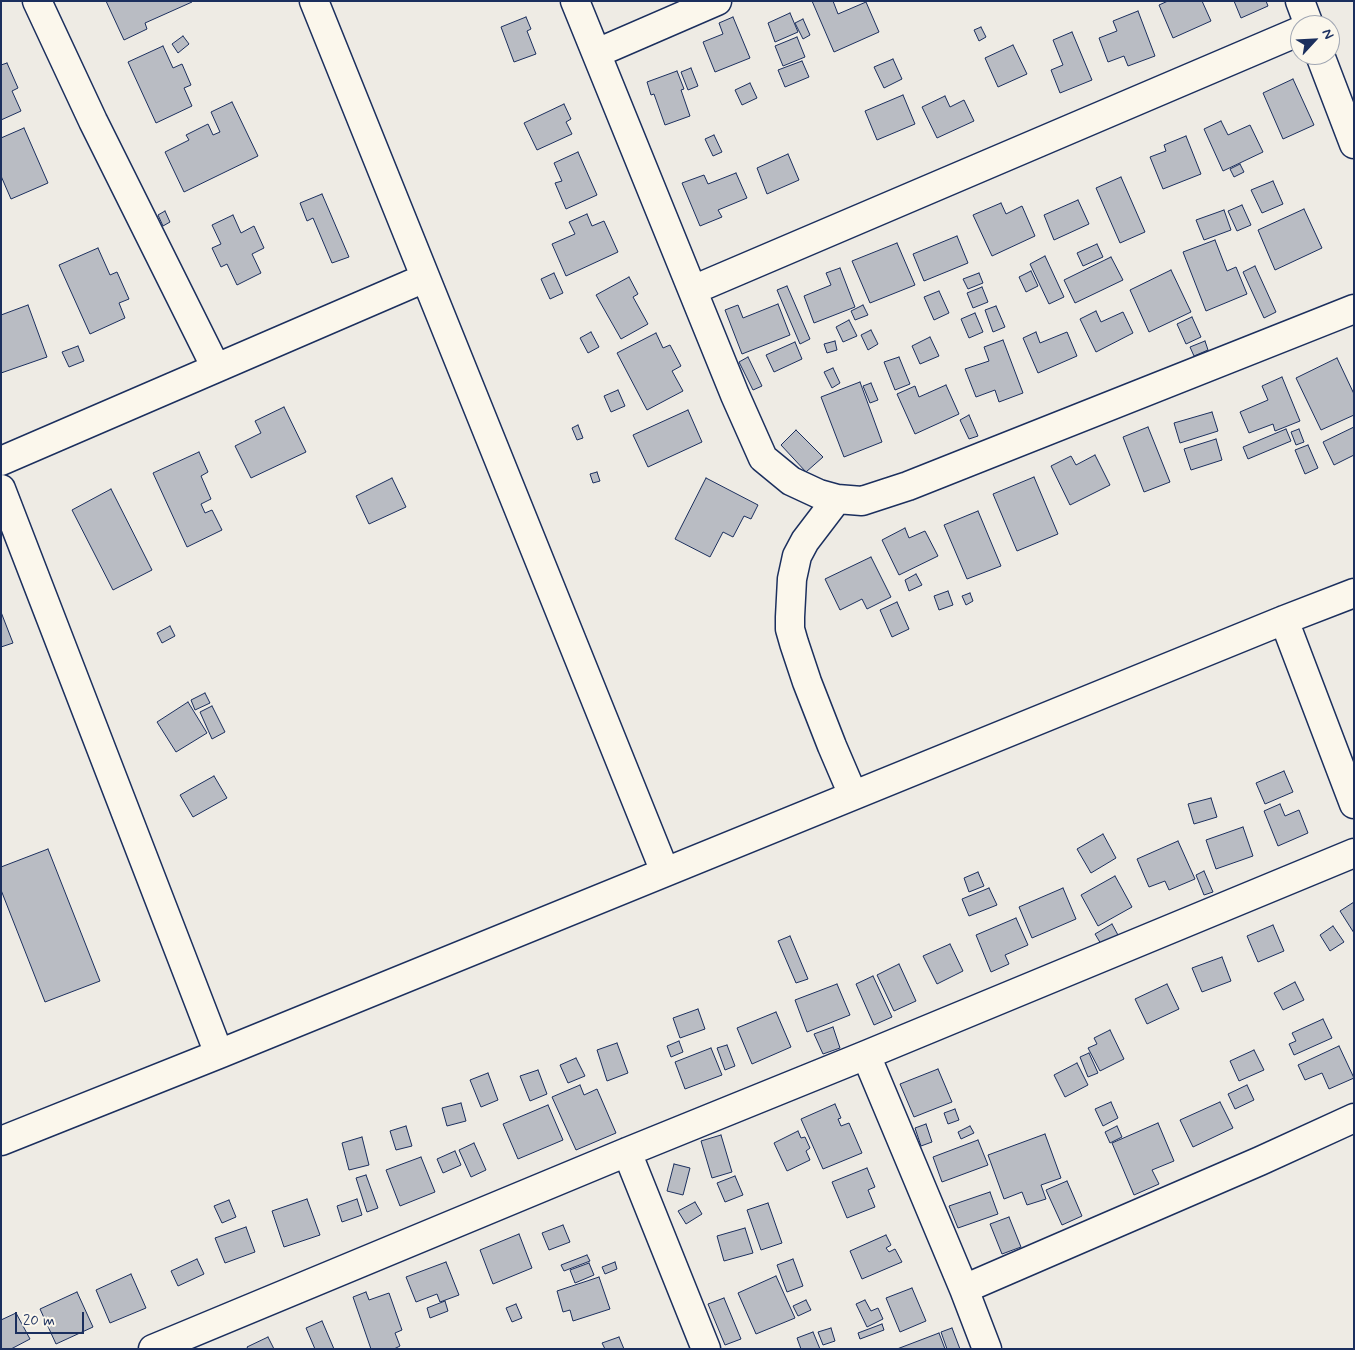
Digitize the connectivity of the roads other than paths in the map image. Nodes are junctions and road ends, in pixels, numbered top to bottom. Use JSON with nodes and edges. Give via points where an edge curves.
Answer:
{"nodes":[{"id":1,"x":37,"y":1,"type":"edge"},
{"id":2,"x":314,"y":1,"type":"edge"},
{"id":3,"x":575,"y":1,"type":"edge"},
{"id":4,"x":717,"y":1,"type":"edge"},
{"id":5,"x":1300,"y":1,"type":"edge"},
{"id":6,"x":1305,"y":15,"type":"edge"},
{"id":7,"x":1290,"y":35,"type":"edge"},
{"id":8,"x":597,"y":53,"type":"junction"},
{"id":9,"x":1324,"y":65,"type":"edge"},
{"id":10,"x":1354,"y":144,"type":"edge"},
{"id":11,"x":424,"y":278,"type":"junction"},
{"id":12,"x":693,"y":290,"type":"junction"},
{"id":13,"x":1354,"y":309,"type":"edge"},
{"id":14,"x":216,"y":368,"type":"junction"},
{"id":15,"x":1,"y":460,"type":"edge"},
{"id":16,"x":1,"y":490,"type":"edge"},
{"id":17,"x":837,"y":499,"type":"junction"},
{"id":18,"x":1354,"y":592,"type":"edge"},
{"id":19,"x":1284,"y":620,"type":"junction"},
{"id":20,"x":853,"y":795,"type":"junction"},
{"id":21,"x":1354,"y":804,"type":"edge"},
{"id":22,"x":1354,"y":853,"type":"edge"},
{"id":23,"x":665,"y":872,"type":"junction"},
{"id":24,"x":219,"y":1054,"type":"junction"},
{"id":25,"x":866,"y":1055,"type":"junction"},
{"id":26,"x":1354,"y":1118,"type":"edge"},
{"id":27,"x":1,"y":1141,"type":"edge"},
{"id":28,"x":627,"y":1152,"type":"junction"},
{"id":29,"x":964,"y":1289,"type":"junction"},
{"id":30,"x":153,"y":1349,"type":"edge"},
{"id":31,"x":706,"y":1349,"type":"edge"},
{"id":32,"x":987,"y":1349,"type":"edge"}],
"edges":[{"from":1,"to":14,"type":"street"},
{"from":2,"to":11,"type":"street"},
{"from":3,"to":8,"type":"street"},
{"from":4,"to":8,"type":"street"},
{"from":5,"to":6,"type":"street"},
{"from":7,"to":12,"type":"street"},
{"from":8,"to":12,"type":"street"},
{"from":9,"to":10,"type":"street"},
{"from":11,"to":14,"type":"street"},
{"from":11,"to":23,"type":"street"},
{"from":12,"to":17,"type":"street","via":[[763,458],[791,481]]},
{"from":13,"to":17,"type":"street","via":[[908,486],[862,501]]},
{"from":14,"to":15,"type":"street"},
{"from":16,"to":24,"type":"street"},
{"from":17,"to":20,"type":"street","via":[[797,556],[792,579],[790,629],[807,682]]},
{"from":18,"to":19,"type":"street"},
{"from":19,"to":20,"type":"street"},
{"from":19,"to":21,"type":"street"},
{"from":20,"to":23,"type":"street"},
{"from":22,"to":25,"type":"street"},
{"from":23,"to":24,"type":"street"},
{"from":24,"to":27,"type":"street"},
{"from":25,"to":28,"type":"street"},
{"from":25,"to":29,"type":"street"},
{"from":26,"to":29,"type":"street"},
{"from":28,"to":30,"type":"street"},
{"from":28,"to":31,"type":"street"},
{"from":29,"to":32,"type":"street"}]}
